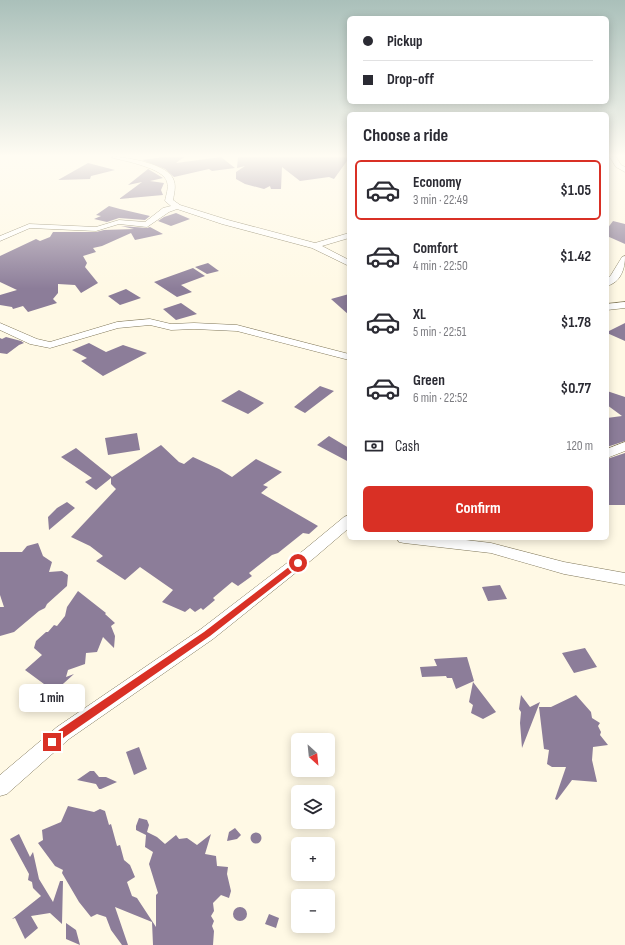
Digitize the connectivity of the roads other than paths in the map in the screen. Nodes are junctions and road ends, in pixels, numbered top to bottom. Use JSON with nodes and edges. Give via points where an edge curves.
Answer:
{"nodes":[{"id":1,"x":169,"y":201,"type":"edge"},
{"id":2,"x":177,"y":207,"type":"junction"},
{"id":3,"x":347,"y":236,"type":"edge"},
{"id":4,"x":0,"y":239,"type":"edge"},
{"id":5,"x":315,"y":246,"type":"junction"},
{"id":6,"x":625,"y":259,"type":"edge"},
{"id":7,"x":347,"y":261,"type":"edge"},
{"id":8,"x":615,"y":277,"type":"junction"},
{"id":9,"x":609,"y":282,"type":"edge"},
{"id":10,"x":625,"y":282,"type":"edge"},
{"id":11,"x":625,"y":305,"type":"edge"},
{"id":12,"x":609,"y":307,"type":"edge"},
{"id":13,"x":0,"y":326,"type":"edge"},
{"id":14,"x":347,"y":356,"type":"edge"},
{"id":15,"x":625,"y":446,"type":"edge"},
{"id":16,"x":609,"y":453,"type":"edge"},
{"id":17,"x":345,"y":526,"type":"edge"},
{"id":18,"x":421,"y":540,"type":"edge"},
{"id":19,"x":625,"y":580,"type":"edge"},
{"id":20,"x":0,"y":787,"type":"edge"}],
"edges":[{"from":1,"to":2,"type":"street"},
{"from":2,"to":4,"type":"street","via":[[166,210],[147,225],[119,222],[96,229],[29,226]]},
{"from":2,"to":5,"type":"street"},
{"from":3,"to":5,"type":"street"},
{"from":5,"to":7,"type":"street"},
{"from":6,"to":8,"type":"street"},
{"from":8,"to":9,"type":"street"},
{"from":8,"to":10,"type":"street"},
{"from":11,"to":12,"type":"street"},
{"from":13,"to":14,"type":"street","via":[[34,342],[50,345],[123,324],[150,322],[171,326],[237,328]]},
{"from":15,"to":16,"type":"street"},
{"from":17,"to":20,"type":"street","via":[[207,634],[63,733]]},
{"from":18,"to":19,"type":"street","via":[[491,548],[564,568]]}]}
